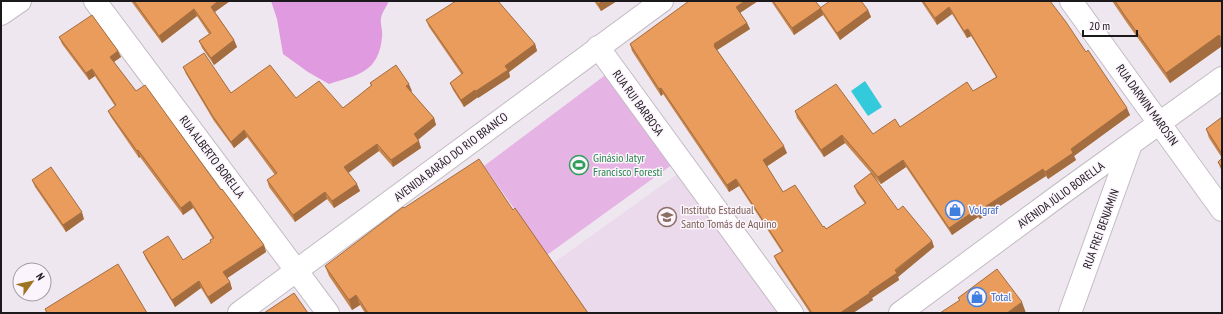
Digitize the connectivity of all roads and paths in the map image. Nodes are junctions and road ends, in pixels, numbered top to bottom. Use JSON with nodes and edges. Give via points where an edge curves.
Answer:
{"nodes":[{"id":1,"x":20,"y":1,"type":"edge"},
{"id":2,"x":95,"y":1,"type":"edge"},
{"id":3,"x":662,"y":1,"type":"edge"},
{"id":4,"x":1071,"y":1,"type":"edge"},
{"id":5,"x":1,"y":14,"type":"edge"},
{"id":6,"x":598,"y":48,"type":"junction"},
{"id":7,"x":1222,"y":78,"type":"edge"},
{"id":8,"x":1160,"y":123,"type":"junction"},
{"id":9,"x":1131,"y":144,"type":"junction"},
{"id":10,"x":1222,"y":210,"type":"edge"},
{"id":11,"x":297,"y":270,"type":"junction"},
{"id":12,"x":239,"y":313,"type":"edge"},
{"id":13,"x":328,"y":313,"type":"edge"},
{"id":14,"x":792,"y":313,"type":"edge"},
{"id":15,"x":900,"y":313,"type":"edge"},
{"id":16,"x":1070,"y":313,"type":"edge"}],
"edges":[{"from":1,"to":5,"type":"street"},
{"from":2,"to":11,"type":"street","name":"RUA ALBERTO BORELLA"},
{"from":3,"to":6,"type":"street","name":"AVENIDA BARÃO DO RIO BRANCO"},
{"from":4,"to":8,"type":"street","name":"RUA DARWIN MAROSIN"},
{"from":6,"to":11,"type":"street","name":"AVENIDA BARÃO DO RIO BRANCO"},
{"from":6,"to":14,"type":"street","name":"RUA RUI BARBOSA"},
{"from":7,"to":8,"type":"street","name":"AVENIDA JÚLIO BORELLA"},
{"from":8,"to":9,"type":"street","name":"AVENIDA JÚLIO BORELLA"},
{"from":8,"to":10,"type":"street","name":"RUA DARWIN MAROSIN"},
{"from":9,"to":15,"type":"street","name":"AVENIDA JÚLIO BORELLA"},
{"from":9,"to":16,"type":"street","name":"RUA FREI BENJAMIN"},
{"from":11,"to":12,"type":"street","name":"AVENIDA BARÃO DO RIO BRANCO"},
{"from":11,"to":13,"type":"street","name":"RUA ALBERTO BORELLA"}]}
